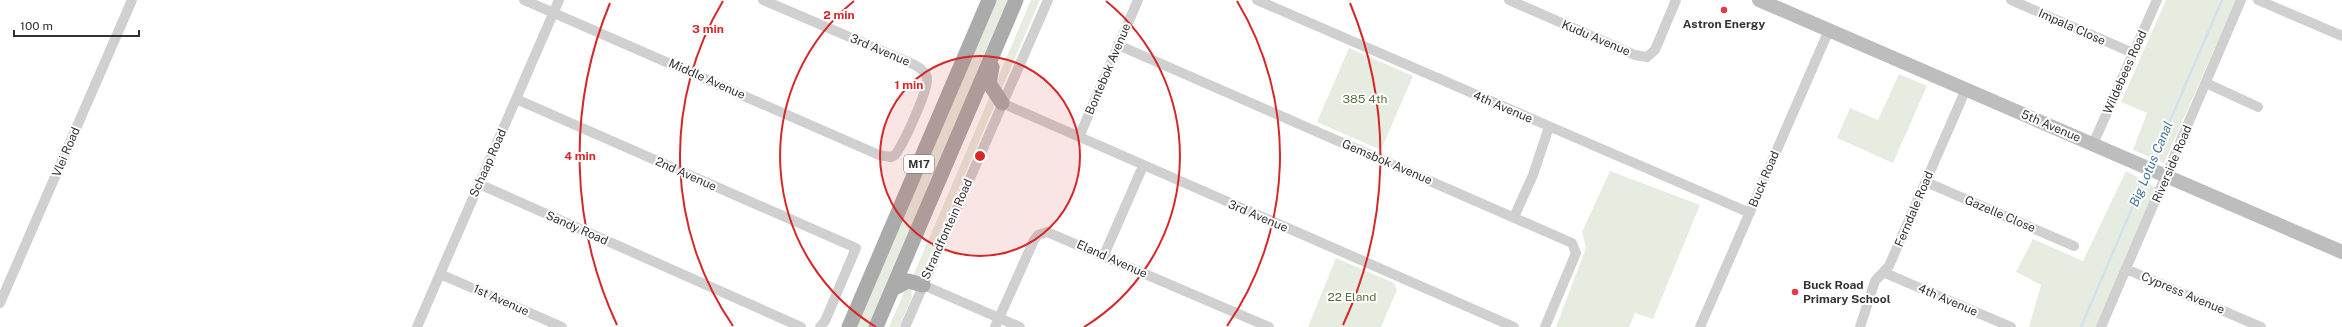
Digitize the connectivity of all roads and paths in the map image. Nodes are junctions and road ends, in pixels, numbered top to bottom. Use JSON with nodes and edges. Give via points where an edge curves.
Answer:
{"nodes":[{"id":1,"x":132,"y":0,"type":"edge"},
{"id":2,"x":524,"y":0,"type":"edge"},
{"id":3,"x":559,"y":0,"type":"edge"},
{"id":4,"x":763,"y":0,"type":"edge"},
{"id":5,"x":989,"y":0,"type":"edge"},
{"id":6,"x":1016,"y":0,"type":"edge"},
{"id":7,"x":1048,"y":0,"type":"edge"},
{"id":8,"x":1138,"y":0,"type":"edge"},
{"id":9,"x":1257,"y":0,"type":"edge"},
{"id":10,"x":1509,"y":0,"type":"edge"},
{"id":11,"x":1676,"y":0,"type":"edge"},
{"id":12,"x":2011,"y":0,"type":"edge"},
{"id":13,"x":2157,"y":0,"type":"edge"},
{"id":14,"x":2241,"y":0,"type":"edge"},
{"id":15,"x":2258,"y":0,"type":"edge"},
{"id":16,"x":1762,"y":1,"type":"edge"},
{"id":17,"x":554,"y":12,"type":"junction"},
{"id":18,"x":1828,"y":30,"type":"junction"},
{"id":19,"x":2342,"y":36,"type":"edge"},
{"id":20,"x":1118,"y":45,"type":"junction"},
{"id":21,"x":995,"y":51,"type":"junction"},
{"id":22,"x":2133,"y":53,"type":"junction"},
{"id":23,"x":2206,"y":84,"type":"junction"},
{"id":24,"x":1966,"y":90,"type":"junction"},
{"id":25,"x":516,"y":99,"type":"junction"},
{"id":26,"x":1002,"y":103,"type":"junction"},
{"id":27,"x":2258,"y":107,"type":"dead end"},
{"id":28,"x":1549,"y":127,"type":"junction"},
{"id":29,"x":1079,"y":138,"type":"junction"},
{"id":30,"x":2093,"y":144,"type":"junction"},
{"id":31,"x":891,"y":157,"type":"joint"},
{"id":32,"x":1143,"y":166,"type":"junction"},
{"id":33,"x":2160,"y":173,"type":"junction"},
{"id":34,"x":1926,"y":182,"type":"junction"},
{"id":35,"x":479,"y":184,"type":"junction"},
{"id":36,"x":1750,"y":213,"type":"junction"},
{"id":37,"x":1514,"y":217,"type":"junction"},
{"id":38,"x":2074,"y":246,"type":"dead end"},
{"id":39,"x":2342,"y":252,"type":"edge"},
{"id":40,"x":1104,"y":255,"type":"junction"},
{"id":41,"x":2126,"y":269,"type":"junction"},
{"id":42,"x":1885,"y":273,"type":"junction"},
{"id":43,"x":440,"y":274,"type":"junction"},
{"id":44,"x":923,"y":284,"type":"junction"},
{"id":45,"x":892,"y":289,"type":"junction"},
{"id":46,"x":0,"y":303,"type":"edge"},
{"id":47,"x":887,"y":303,"type":"junction"},
{"id":48,"x":997,"y":322,"type":"edge"},
{"id":49,"x":417,"y":327,"type":"edge"},
{"id":50,"x":562,"y":327,"type":"edge"},
{"id":51,"x":801,"y":327,"type":"edge"},
{"id":52,"x":820,"y":327,"type":"edge"},
{"id":53,"x":849,"y":327,"type":"edge"},
{"id":54,"x":873,"y":327,"type":"edge"},
{"id":55,"x":876,"y":327,"type":"edge"},
{"id":56,"x":905,"y":327,"type":"edge"},
{"id":57,"x":1020,"y":327,"type":"edge"},
{"id":58,"x":1269,"y":327,"type":"edge"},
{"id":59,"x":1514,"y":327,"type":"edge"},
{"id":60,"x":1545,"y":327,"type":"edge"},
{"id":61,"x":1700,"y":327,"type":"edge"},
{"id":62,"x":1860,"y":327,"type":"edge"},
{"id":63,"x":2012,"y":327,"type":"edge"},
{"id":64,"x":2101,"y":327,"type":"edge"},
{"id":65,"x":2261,"y":327,"type":"edge"}],
"edges":[{"from":1,"to":46,"type":"street","name":"Vlei Road"},
{"from":2,"to":17,"type":"street","name":"Middle Avenue"},
{"from":3,"to":17,"type":"street","name":"Schaap Road"},
{"from":4,"to":31,"type":"street","name":"3rd Avenue","via":[[915,65],[927,76],[925,92],[899,150]]},
{"from":5,"to":53,"type":"main road","number":"M17"},
{"from":6,"to":21,"type":"main road","number":"M17"},
{"from":7,"to":26,"type":"street","name":"Strandfontein Road"},
{"from":8,"to":20,"type":"street","name":"Bontebok Avenue"},
{"from":9,"to":28,"type":"street","name":"4th Avenue"},
{"from":10,"to":11,"type":"street","name":"Kudu Avenue","via":[[1635,55],[1647,57],[1655,50]]},
{"from":12,"to":22,"type":"street","name":"Impala Close"},
{"from":13,"to":22,"type":"street","name":"Wildebees Road"},
{"from":14,"to":23,"type":"street","name":"Riverside Road"},
{"from":15,"to":19,"type":"street"},
{"from":16,"to":18,"type":"main road","name":"5th Avenue"},
{"from":17,"to":25,"type":"street","name":"Schaap Road"},
{"from":17,"to":31,"type":"street","name":"Middle Avenue","via":[[879,155]]},
{"from":18,"to":24,"type":"main road","name":"5th Avenue"},
{"from":18,"to":36,"type":"street","name":"Buck Road"},
{"from":20,"to":29,"type":"street","name":"Bontebok Avenue"},
{"from":20,"to":37,"type":"street","name":"Gemsbok Avenue"},
{"from":21,"to":26,"type":"main road","via":[[989,83]]},
{"from":21,"to":45,"type":"main road","number":"M17"},
{"from":22,"to":30,"type":"street","name":"Wildebees Road"},
{"from":23,"to":27,"type":"street"},
{"from":23,"to":33,"type":"street","name":"Riverside Road"},
{"from":24,"to":30,"type":"main road","name":"5th Avenue"},
{"from":24,"to":34,"type":"street","name":"Ferndale Road"},
{"from":25,"to":35,"type":"street","name":"Schaap Road"},
{"from":25,"to":52,"type":"street","name":"2nd Avenue","via":[[856,248],[825,321]]},
{"from":26,"to":29,"type":"street","name":"3rd Avenue"},
{"from":26,"to":44,"type":"street","name":"Strandfontein Road"},
{"from":28,"to":36,"type":"street","name":"4th Avenue"},
{"from":28,"to":37,"type":"street","via":[[1533,175]]},
{"from":29,"to":32,"type":"street","name":"3rd Avenue"},
{"from":30,"to":33,"type":"main road","name":"5th Avenue"},
{"from":32,"to":40,"type":"street"},
{"from":32,"to":59,"type":"street","name":"3rd Avenue"},
{"from":33,"to":39,"type":"main road","name":"5th Avenue"},
{"from":33,"to":41,"type":"street","name":"Riverside Road"},
{"from":34,"to":38,"type":"street","name":"Gazelle Close"},
{"from":34,"to":42,"type":"street","name":"Ferndale Road"},
{"from":35,"to":43,"type":"street","name":"Schaap Road"},
{"from":35,"to":51,"type":"street","name":"Sandy Road"},
{"from":36,"to":61,"type":"street","name":"Buck Road"},
{"from":37,"to":60,"type":"street","name":"Gemsbok Avenue","via":[[1562,237],[1572,243],[1575,249],[1574,258]]},
{"from":40,"to":48,"type":"street","name":"Eland Avenue","via":[[1053,233],[1038,235]]},
{"from":40,"to":58,"type":"street","name":"Eland Avenue"},
{"from":41,"to":64,"type":"street","name":"Riverside Road"},
{"from":41,"to":65,"type":"street","name":"Cypress Avenue"},
{"from":42,"to":62,"type":"street","name":"Ferndale Road","via":[[1875,281]]},
{"from":42,"to":63,"type":"street","name":"4th Avenue"},
{"from":43,"to":49,"type":"street","name":"Schaap Road"},
{"from":43,"to":50,"type":"street","name":"1st Avenue"},
{"from":44,"to":45,"type":"main road","via":[[908,281]]},
{"from":44,"to":48,"type":"street"},
{"from":44,"to":56,"type":"street","name":"Strandfontein Road"},
{"from":45,"to":47,"type":"main road","number":"M17"},
{"from":47,"to":54,"type":"main road"},
{"from":47,"to":55,"type":"main road","number":"M17"},
{"from":48,"to":57,"type":"street"}]}
